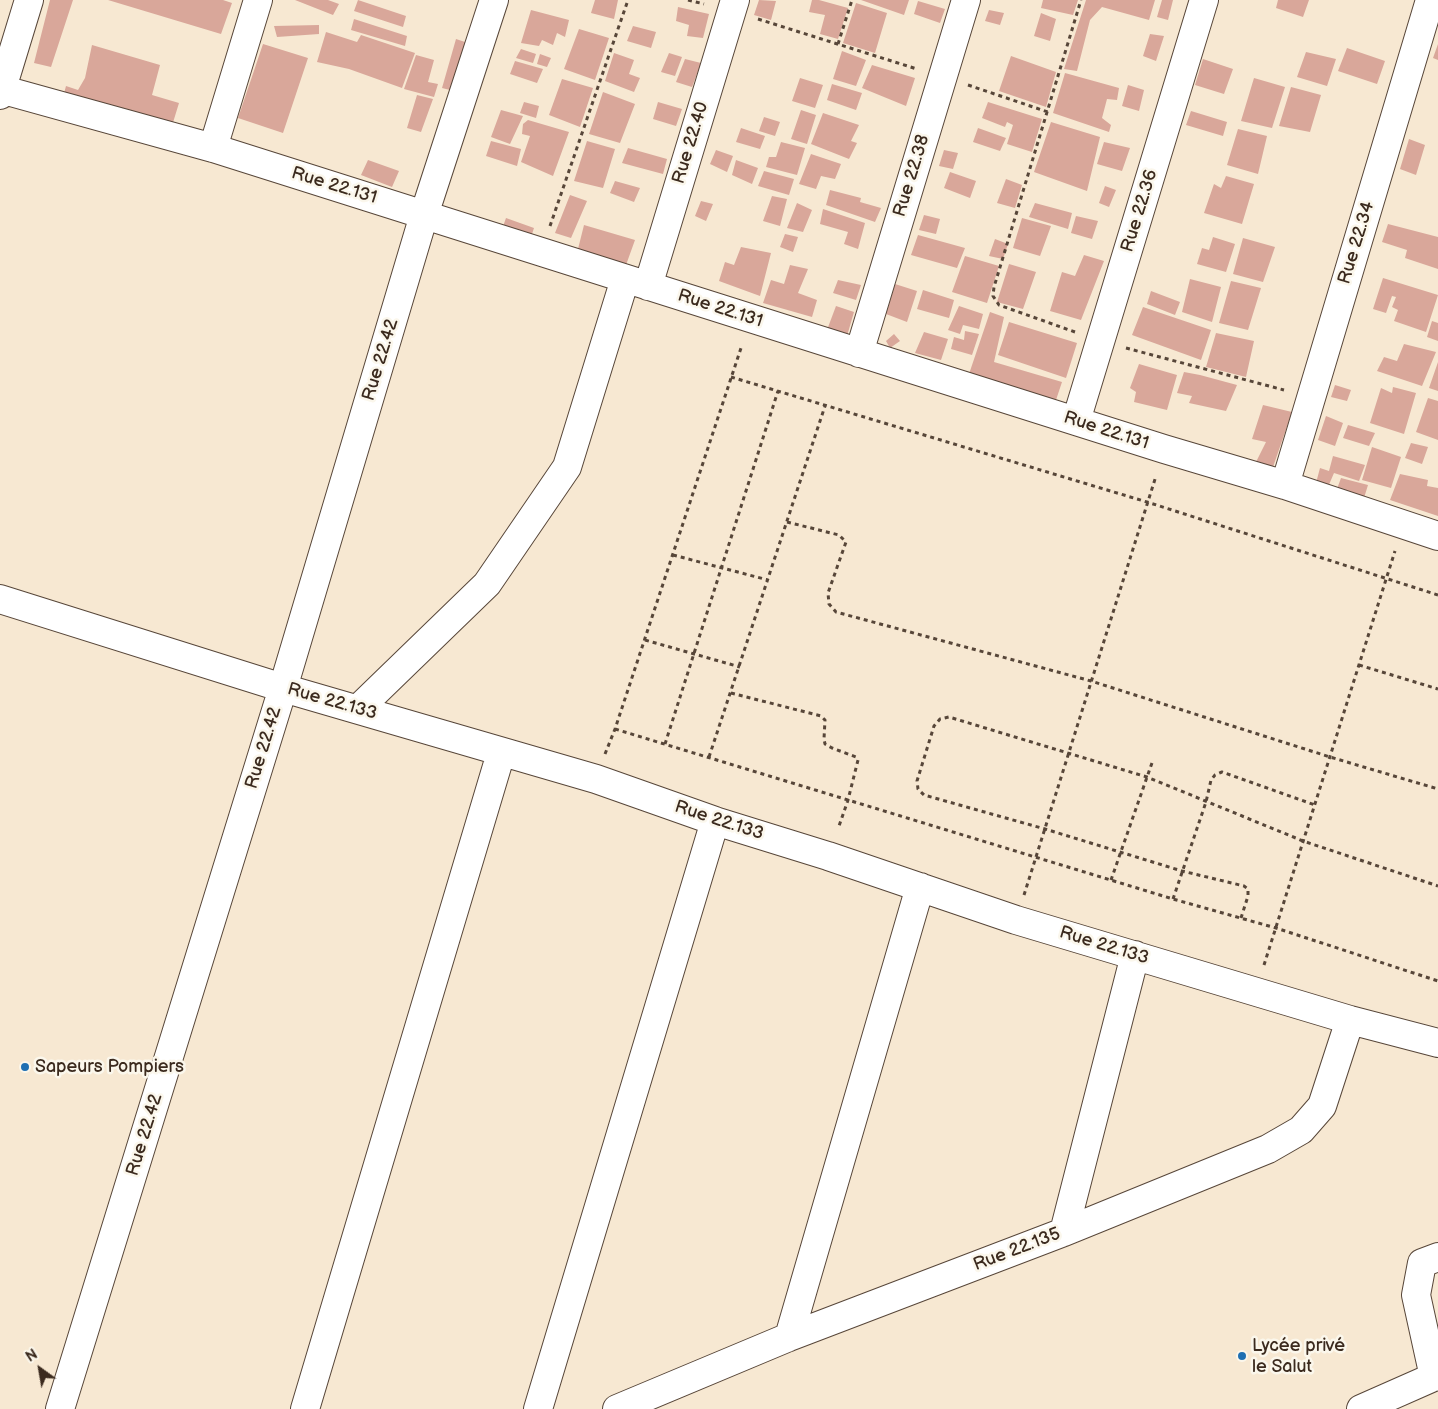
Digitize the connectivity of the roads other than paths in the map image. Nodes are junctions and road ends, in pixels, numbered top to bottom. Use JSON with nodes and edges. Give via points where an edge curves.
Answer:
{"nodes":[{"id":1,"x":29,"y":0,"type":"edge"},
{"id":2,"x":258,"y":0,"type":"edge"},
{"id":3,"x":494,"y":0,"type":"edge"},
{"id":4,"x":966,"y":0,"type":"edge"},
{"id":5,"x":1204,"y":0,"type":"edge"},
{"id":6,"x":1430,"y":0,"type":"edge"},
{"id":7,"x":733,"y":5,"type":"edge"},
{"id":8,"x":1,"y":91,"type":"edge"},
{"id":9,"x":213,"y":148,"type":"junction"},
{"id":10,"x":424,"y":215,"type":"junction"},
{"id":11,"x":637,"y":282,"type":"junction"},
{"id":12,"x":859,"y":353,"type":"junction"},
{"id":13,"x":1076,"y":421,"type":"junction"},
{"id":14,"x":1285,"y":485,"type":"junction"},
{"id":15,"x":1438,"y":536,"type":"edge"},
{"id":16,"x":0,"y":599,"type":"edge"},
{"id":17,"x":283,"y":688,"type":"junction"},
{"id":18,"x":358,"y":710,"type":"junction"},
{"id":19,"x":501,"y":753,"type":"junction"},
{"id":20,"x":715,"y":821,"type":"junction"},
{"id":21,"x":920,"y":888,"type":"junction"},
{"id":22,"x":1134,"y":955,"type":"junction"},
{"id":23,"x":1350,"y":1020,"type":"junction"},
{"id":24,"x":1438,"y":1043,"type":"edge"},
{"id":25,"x":1064,"y":1232,"type":"junction"},
{"id":26,"x":1438,"y":1257,"type":"edge"},
{"id":27,"x":789,"y":1337,"type":"junction"},
{"id":28,"x":1436,"y":1376,"type":"edge"},
{"id":29,"x":60,"y":1409,"type":"edge"},
{"id":30,"x":305,"y":1409,"type":"edge"},
{"id":31,"x":538,"y":1409,"type":"edge"},
{"id":32,"x":617,"y":1409,"type":"edge"},
{"id":33,"x":1361,"y":1409,"type":"edge"}],
"edges":[{"from":1,"to":8,"type":"street"},
{"from":2,"to":9,"type":"street"},
{"from":3,"to":10,"type":"street","name":"Rue 22.42"},
{"from":4,"to":12,"type":"street","name":"Rue 22.38"},
{"from":5,"to":13,"type":"street","name":"Rue 22.36"},
{"from":6,"to":14,"type":"street","name":"Rue 22.34"},
{"from":7,"to":11,"type":"street","name":"Rue 22.40"},
{"from":8,"to":9,"type":"street","name":"Rue 22.131"},
{"from":9,"to":10,"type":"street","name":"Rue 22.131"},
{"from":10,"to":11,"type":"street","name":"Rue 22.131"},
{"from":10,"to":17,"type":"street","name":"Rue 22.42"},
{"from":11,"to":12,"type":"street","name":"Rue 22.131"},
{"from":11,"to":18,"type":"street","name":"Rue 22.40","via":[[567,467],[487,584]]},
{"from":12,"to":13,"type":"street","name":"Rue 22.131"},
{"from":13,"to":14,"type":"street","name":"Rue 22.131"},
{"from":14,"to":15,"type":"street","name":"Rue 22.131"},
{"from":16,"to":17,"type":"street","name":"Rue 22.133"},
{"from":17,"to":18,"type":"street","name":"Rue 22.133"},
{"from":17,"to":29,"type":"street","name":"Rue 22.42"},
{"from":18,"to":19,"type":"street","name":"Rue 22.133"},
{"from":19,"to":20,"type":"street","name":"Rue 22.133","via":[[596,779]]},
{"from":19,"to":30,"type":"street"},
{"from":20,"to":21,"type":"street","name":"Rue 22.133"},
{"from":20,"to":31,"type":"street"},
{"from":21,"to":22,"type":"street","name":"Rue 22.133"},
{"from":21,"to":27,"type":"street"},
{"from":22,"to":23,"type":"street","name":"Rue 22.133"},
{"from":22,"to":25,"type":"street"},
{"from":23,"to":24,"type":"street","name":"Rue 22.133"},
{"from":23,"to":25,"type":"street","name":"Rue 22.135","via":[[1322,1106],[1301,1130],[1268,1149]]},
{"from":25,"to":27,"type":"street","name":"Rue 22.135"},
{"from":26,"to":28,"type":"street","via":[[1422,1263],[1416,1295]]},
{"from":27,"to":32,"type":"street","name":"Rue 22.135"},
{"from":28,"to":33,"type":"street"}]}
